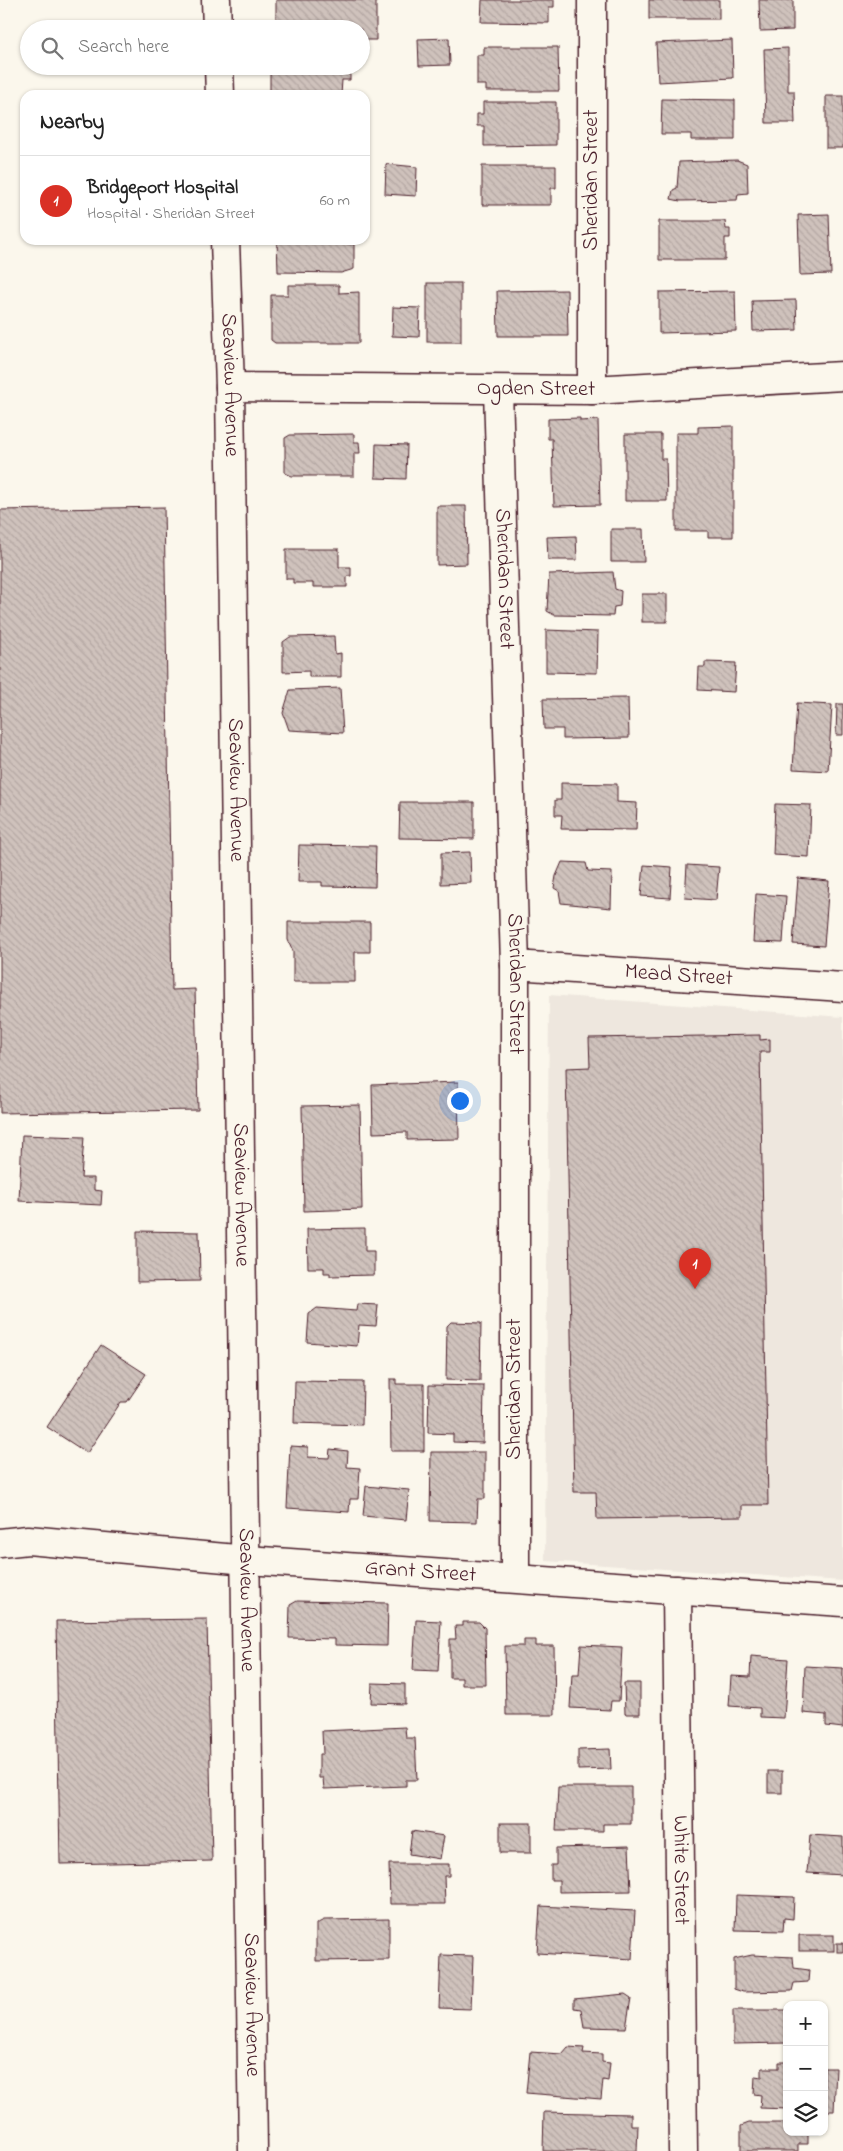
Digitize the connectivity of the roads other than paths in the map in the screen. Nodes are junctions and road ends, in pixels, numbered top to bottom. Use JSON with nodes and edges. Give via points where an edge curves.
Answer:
{"nodes":[{"id":1,"x":216,"y":0,"type":"edge"},
{"id":2,"x":592,"y":0,"type":"edge"},
{"id":3,"x":217,"y":20,"type":"edge"},
{"id":4,"x":219,"y":75,"type":"edge"},
{"id":5,"x":220,"y":90,"type":"edge"},
{"id":6,"x":225,"y":245,"type":"edge"},
{"id":7,"x":843,"y":376,"type":"edge"},
{"id":8,"x":230,"y":387,"type":"junction"},
{"id":9,"x":498,"y":390,"type":"junction"},
{"id":10,"x":592,"y":390,"type":"junction"},
{"id":11,"x":515,"y":966,"type":"junction"},
{"id":12,"x":843,"y":986,"type":"edge"},
{"id":13,"x":0,"y":1543,"type":"edge"},
{"id":14,"x":246,"y":1560,"type":"junction"},
{"id":15,"x":515,"y":1578,"type":"junction"},
{"id":16,"x":677,"y":1590,"type":"junction"},
{"id":17,"x":843,"y":1602,"type":"edge"},
{"id":18,"x":254,"y":2151,"type":"edge"},
{"id":19,"x":683,"y":2151,"type":"edge"}],
"edges":[{"from":1,"to":3,"type":"street"},
{"from":2,"to":10,"type":"street","name":"Sheridan Street"},
{"from":4,"to":5,"type":"street"},
{"from":6,"to":8,"type":"street","name":"Seaview Avenue"},
{"from":7,"to":10,"type":"street","name":"Ogden Street"},
{"from":8,"to":9,"type":"street","name":"Ogden Street"},
{"from":8,"to":14,"type":"street","name":"Seaview Avenue"},
{"from":9,"to":10,"type":"street","name":"Ogden Street"},
{"from":9,"to":11,"type":"street","name":"Sheridan Street"},
{"from":11,"to":12,"type":"street","name":"Mead Street"},
{"from":11,"to":15,"type":"street","name":"Sheridan Street"},
{"from":13,"to":14,"type":"street","name":"Grant Street","via":[[28,1540]]},
{"from":14,"to":15,"type":"street","name":"Grant Street"},
{"from":14,"to":18,"type":"street","name":"Seaview Avenue"},
{"from":15,"to":16,"type":"street","name":"Grant Street"},
{"from":16,"to":17,"type":"street","name":"Grant Street"},
{"from":16,"to":19,"type":"street","name":"White Street"}]}
